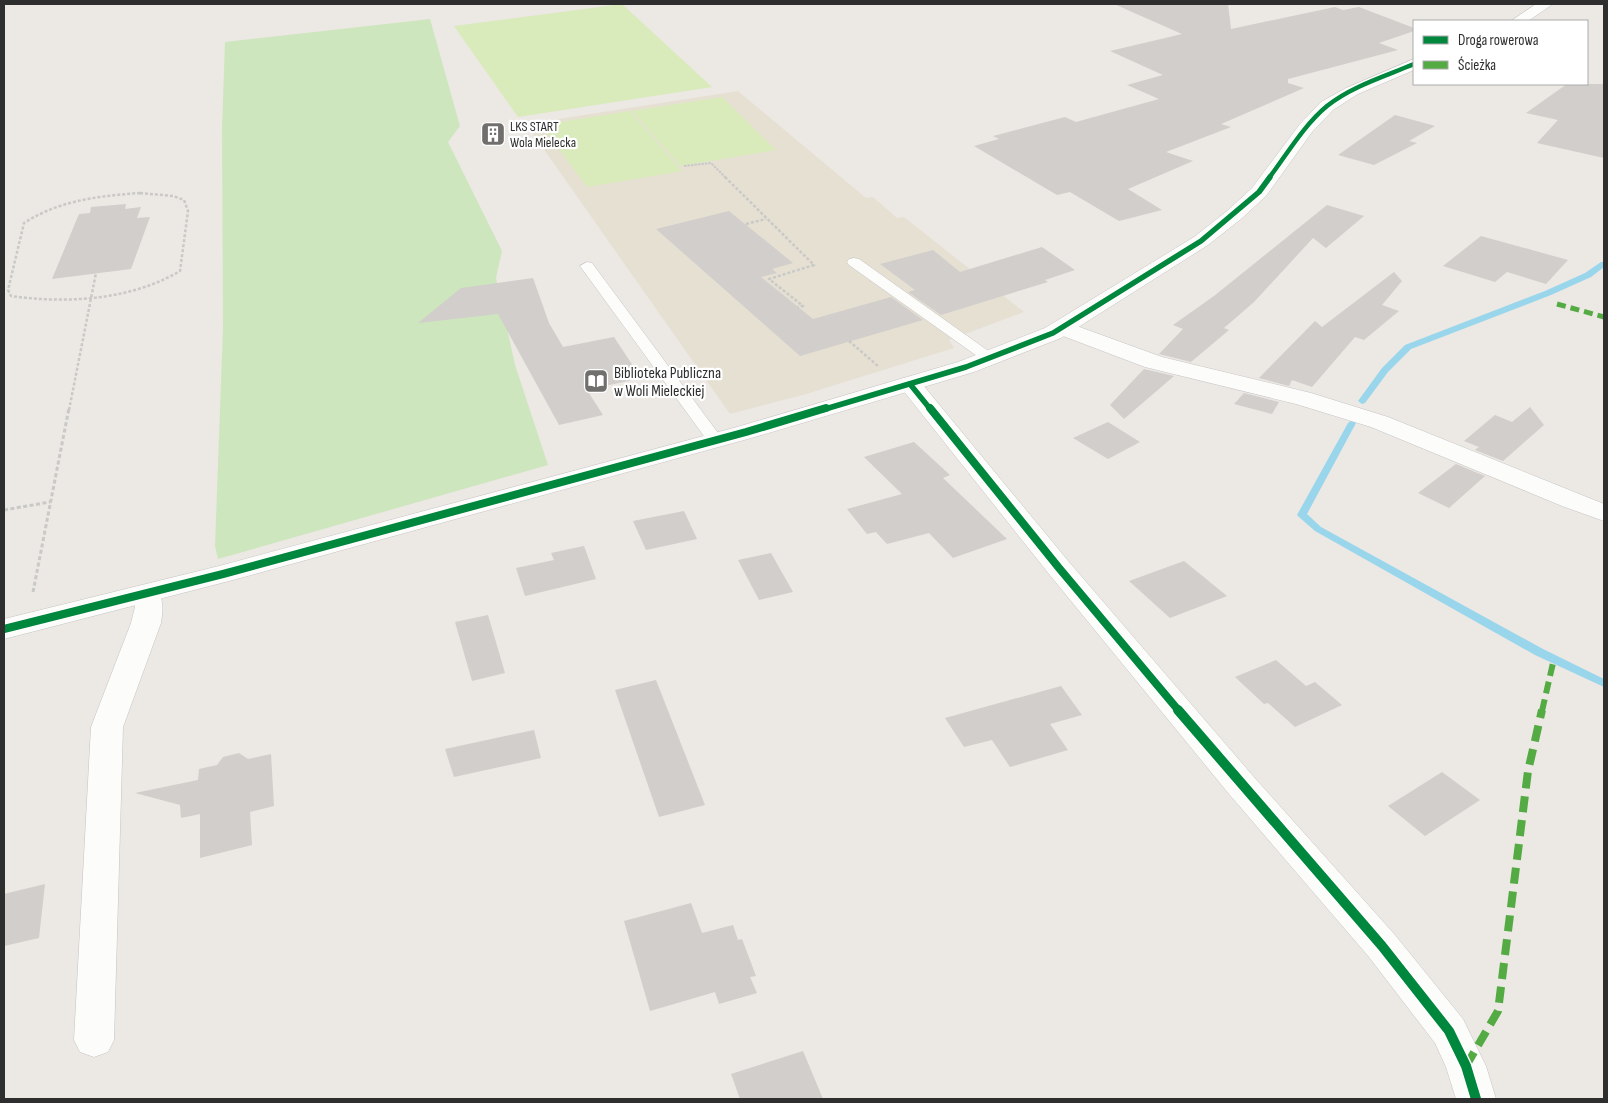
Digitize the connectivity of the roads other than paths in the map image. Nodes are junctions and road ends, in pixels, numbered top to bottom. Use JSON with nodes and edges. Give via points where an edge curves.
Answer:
{"nodes":[{"id":1,"x":1546,"y":4,"type":"edge"},
{"id":2,"x":1520,"y":20,"type":"edge"},
{"id":3,"x":1413,"y":64,"type":"edge"},
{"id":4,"x":854,"y":262,"type":"dead end"},
{"id":5,"x":588,"y":266,"type":"dead end"},
{"id":6,"x":1063,"y":328,"type":"junction"},
{"id":7,"x":989,"y":358,"type":"junction"},
{"id":8,"x":910,"y":384,"type":"junction"},
{"id":9,"x":715,"y":440,"type":"junction"},
{"id":10,"x":1604,"y":513,"type":"edge"},
{"id":11,"x":146,"y":594,"type":"junction"},
{"id":12,"x":4,"y":629,"type":"edge"},
{"id":13,"x":94,"y":1040,"type":"dead end"},
{"id":14,"x":1476,"y":1099,"type":"edge"}],
"edges":[{"from":1,"to":2,"type":"street"},
{"from":3,"to":6,"type":"street","via":[[1352,91],[1327,106],[1306,128],[1259,192],[1234,215],[1194,246]]},
{"from":4,"to":7,"type":"lane"},
{"from":5,"to":9,"type":"lane"},
{"from":6,"to":7,"type":"street"},
{"from":6,"to":10,"type":"street","via":[[1166,366],[1344,410],[1397,428]]},
{"from":7,"to":8,"type":"street"},
{"from":8,"to":9,"type":"street"},
{"from":8,"to":14,"type":"street","via":[[1241,785],[1382,946],[1449,1031],[1466,1066]]},
{"from":9,"to":11,"type":"street"},
{"from":11,"to":12,"type":"street"},
{"from":11,"to":13,"type":"street","via":[[149,607],[146,623],[107,727]]}]}
